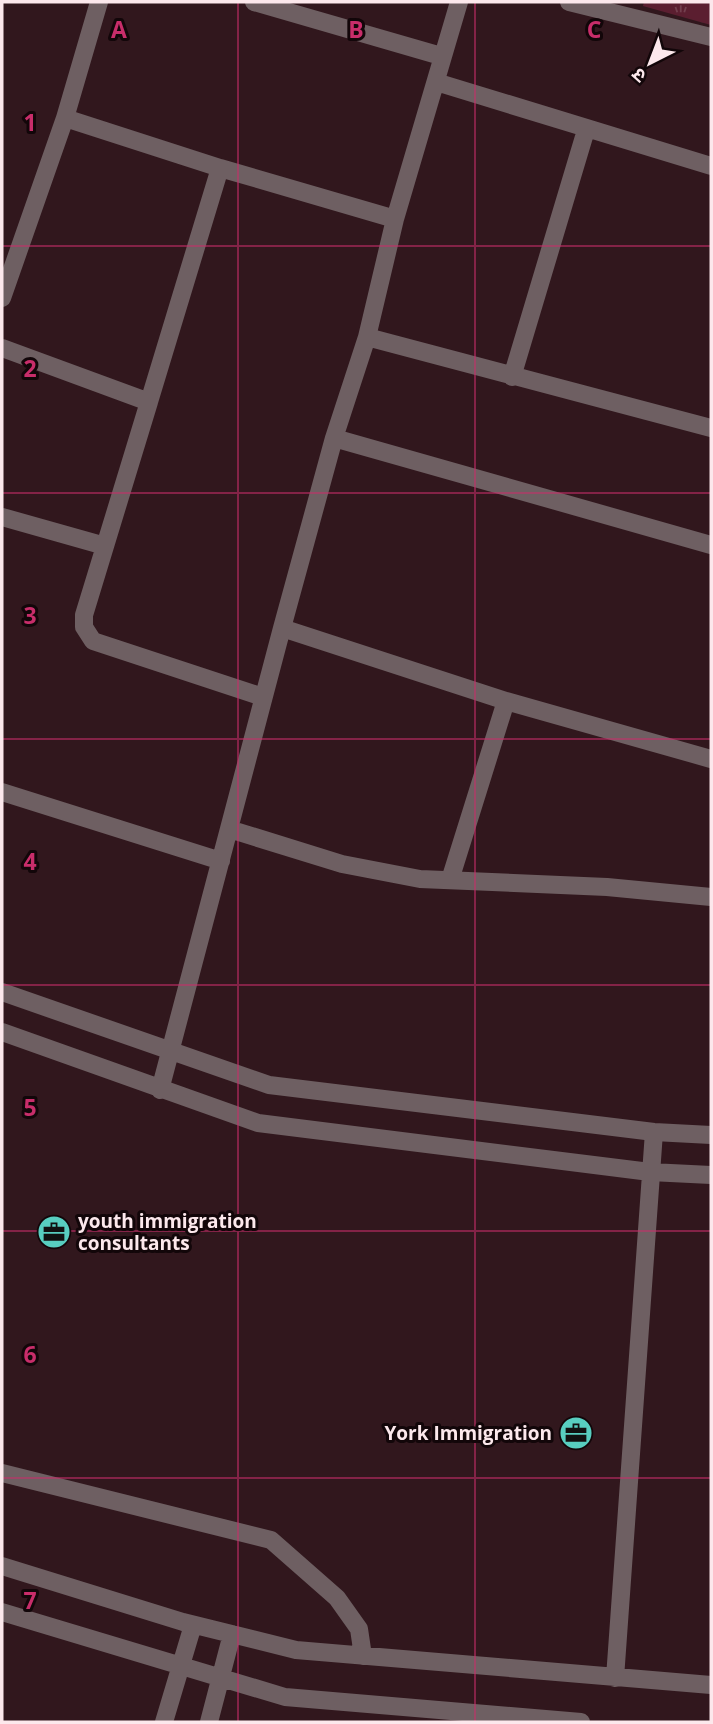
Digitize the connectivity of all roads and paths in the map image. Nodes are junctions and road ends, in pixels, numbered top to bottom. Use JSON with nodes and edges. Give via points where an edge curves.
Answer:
{"nodes":[{"id":1,"x":99,"y":2,"type":"edge"},
{"id":2,"x":254,"y":2,"type":"edge"},
{"id":3,"x":459,"y":2,"type":"edge"},
{"id":4,"x":569,"y":2,"type":"edge"},
{"id":5,"x":622,"y":8,"type":"edge"},
{"id":6,"x":711,"y":37,"type":"edge"},
{"id":7,"x":442,"y":56,"type":"junction"},
{"id":8,"x":436,"y":82,"type":"junction"},
{"id":9,"x":65,"y":118,"type":"junction"},
{"id":10,"x":586,"y":130,"type":"junction"},
{"id":11,"x":711,"y":166,"type":"edge"},
{"id":12,"x":220,"y":169,"type":"junction"},
{"id":13,"x":395,"y":219,"type":"junction"},
{"id":14,"x":2,"y":298,"type":"edge"},
{"id":15,"x":367,"y":337,"type":"junction"},
{"id":16,"x":2,"y":348,"type":"edge"},
{"id":17,"x":512,"y":377,"type":"junction"},
{"id":18,"x":149,"y":402,"type":"junction"},
{"id":19,"x":711,"y":428,"type":"edge"},
{"id":20,"x":334,"y":438,"type":"junction"},
{"id":21,"x":2,"y":517,"type":"edge"},
{"id":22,"x":711,"y":545,"type":"edge"},
{"id":23,"x":104,"y":547,"type":"junction"},
{"id":24,"x":282,"y":628,"type":"junction"},
{"id":25,"x":263,"y":697,"type":"junction"},
{"id":26,"x":506,"y":701,"type":"junction"},
{"id":27,"x":711,"y":759,"type":"edge"},
{"id":28,"x":2,"y":792,"type":"edge"},
{"id":29,"x":229,"y":829,"type":"junction"},
{"id":30,"x":221,"y":861,"type":"junction"},
{"id":31,"x":450,"y":880,"type":"junction"},
{"id":32,"x":711,"y":897,"type":"edge"},
{"id":33,"x":2,"y":992,"type":"edge"},
{"id":34,"x":2,"y":1032,"type":"edge"},
{"id":35,"x":170,"y":1052,"type":"junction"},
{"id":36,"x":160,"y":1090,"type":"junction"},
{"id":37,"x":654,"y":1132,"type":"junction"},
{"id":38,"x":711,"y":1135,"type":"edge"},
{"id":39,"x":650,"y":1172,"type":"junction"},
{"id":40,"x":711,"y":1175,"type":"edge"},
{"id":41,"x":2,"y":1473,"type":"edge"},
{"id":42,"x":2,"y":1566,"type":"edge"},
{"id":43,"x":2,"y":1612,"type":"edge"},
{"id":44,"x":193,"y":1625,"type":"junction"},
{"id":45,"x":232,"y":1634,"type":"junction"},
{"id":46,"x":363,"y":1656,"type":"junction"},
{"id":47,"x":182,"y":1666,"type":"junction"},
{"id":48,"x":222,"y":1678,"type":"junction"},
{"id":49,"x":615,"y":1678,"type":"junction"},
{"id":50,"x":711,"y":1685,"type":"edge"},
{"id":51,"x":164,"y":1722,"type":"edge"},
{"id":52,"x":209,"y":1722,"type":"edge"},
{"id":53,"x":581,"y":1722,"type":"edge"}],
"edges":[{"from":1,"to":9,"type":"street"},
{"from":2,"to":7,"type":"street"},
{"from":3,"to":7,"type":"street"},
{"from":4,"to":5,"type":"street"},
{"from":5,"to":6,"type":"street"},
{"from":7,"to":8,"type":"street"},
{"from":8,"to":10,"type":"street"},
{"from":8,"to":13,"type":"street"},
{"from":9,"to":12,"type":"street"},
{"from":9,"to":14,"type":"street"},
{"from":10,"to":11,"type":"street"},
{"from":10,"to":17,"type":"street"},
{"from":12,"to":13,"type":"street"},
{"from":12,"to":18,"type":"street"},
{"from":13,"to":15,"type":"street"},
{"from":15,"to":17,"type":"street"},
{"from":15,"to":20,"type":"street"},
{"from":16,"to":18,"type":"street"},
{"from":17,"to":19,"type":"street"},
{"from":18,"to":23,"type":"street"},
{"from":20,"to":22,"type":"street"},
{"from":20,"to":24,"type":"street"},
{"from":21,"to":23,"type":"street"},
{"from":23,"to":25,"type":"street","via":[[84,615],[84,628],[93,641]]},
{"from":24,"to":25,"type":"street"},
{"from":24,"to":26,"type":"street"},
{"from":25,"to":29,"type":"street"},
{"from":26,"to":27,"type":"street"},
{"from":26,"to":31,"type":"street"},
{"from":28,"to":30,"type":"street"},
{"from":29,"to":30,"type":"street"},
{"from":29,"to":31,"type":"street","via":[[342,864]]},
{"from":30,"to":35,"type":"street"},
{"from":31,"to":32,"type":"street"},
{"from":33,"to":35,"type":"street"},
{"from":34,"to":36,"type":"street"},
{"from":35,"to":36,"type":"street"},
{"from":35,"to":37,"type":"street","via":[[269,1084]]},
{"from":36,"to":39,"type":"street","via":[[258,1123]]},
{"from":37,"to":38,"type":"street"},
{"from":37,"to":39,"type":"street"},
{"from":39,"to":40,"type":"street"},
{"from":39,"to":49,"type":"street"},
{"from":41,"to":46,"type":"street","via":[[271,1540],[337,1598],[359,1629]]},
{"from":42,"to":44,"type":"street"},
{"from":43,"to":47,"type":"street"},
{"from":44,"to":45,"type":"street"},
{"from":44,"to":47,"type":"street"},
{"from":45,"to":46,"type":"street","via":[[296,1650]]},
{"from":45,"to":48,"type":"street"},
{"from":46,"to":49,"type":"street"},
{"from":47,"to":48,"type":"street"},
{"from":47,"to":51,"type":"street"},
{"from":48,"to":52,"type":"street"},
{"from":48,"to":53,"type":"street","via":[[285,1698]]},
{"from":49,"to":50,"type":"street"}]}
